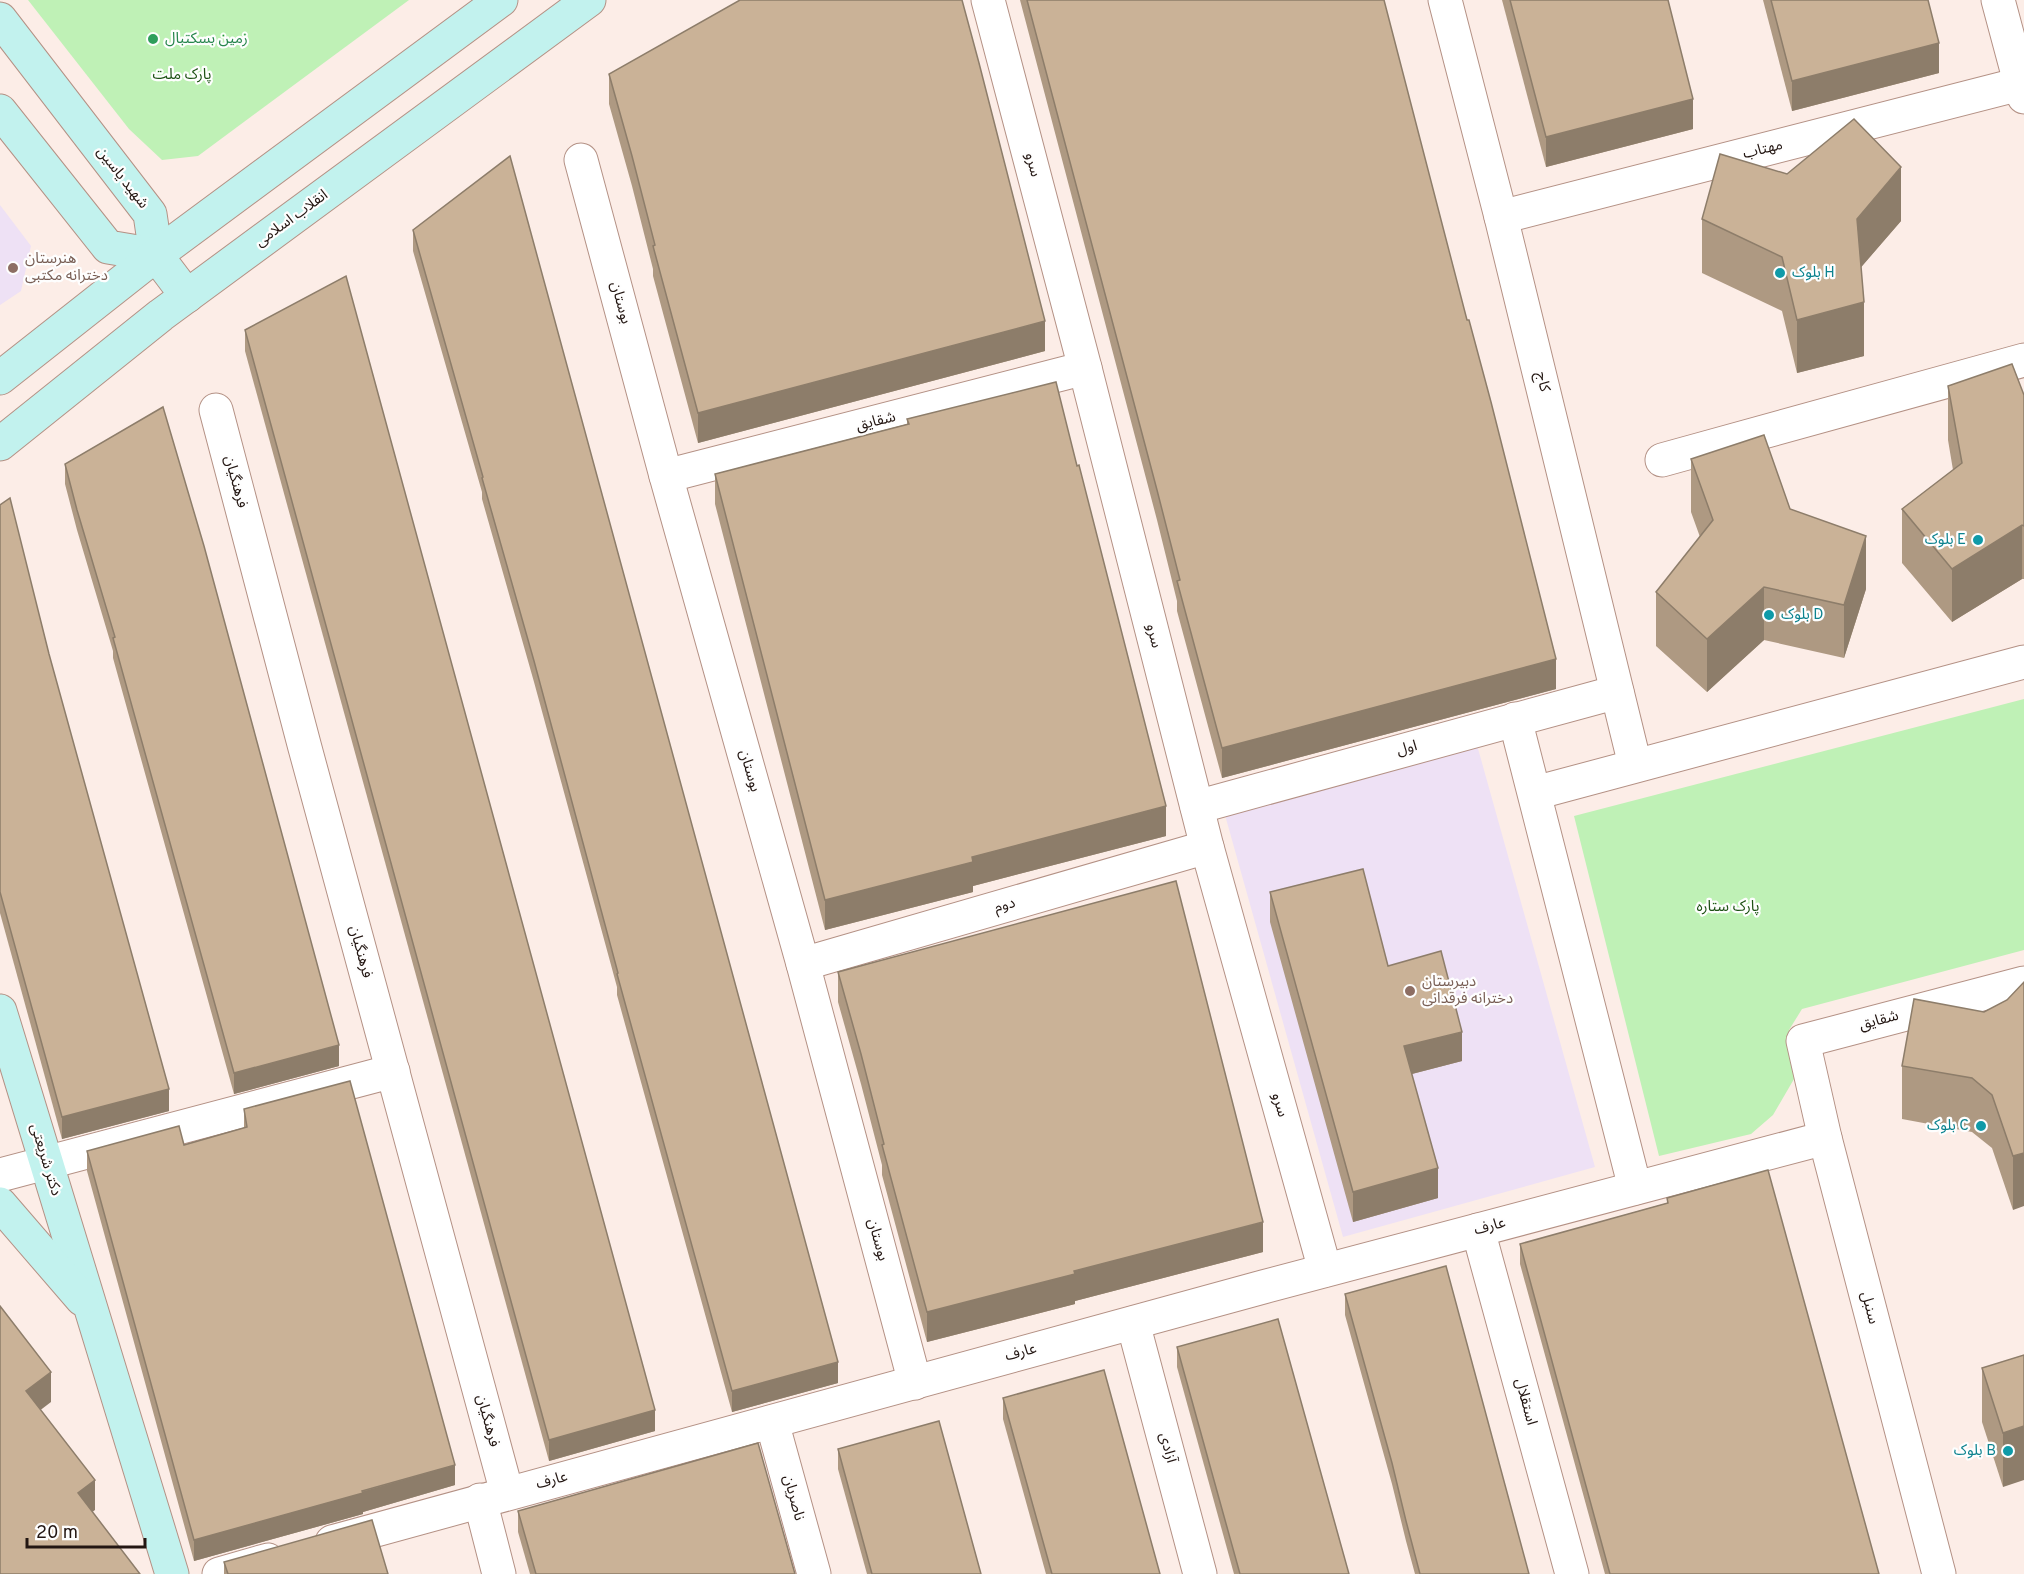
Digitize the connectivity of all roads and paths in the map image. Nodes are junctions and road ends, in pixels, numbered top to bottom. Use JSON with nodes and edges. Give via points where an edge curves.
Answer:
{"nodes":[{"id":1,"x":501,"y":0,"type":"edge"},
{"id":2,"x":589,"y":0,"type":"edge"},
{"id":3,"x":988,"y":0,"type":"edge"},
{"id":4,"x":1445,"y":0,"type":"edge"},
{"id":5,"x":1998,"y":0,"type":"edge"},
{"id":6,"x":0,"y":20,"type":"edge"},
{"id":7,"x":2023,"y":88,"type":"edge"},
{"id":8,"x":0,"y":111,"type":"edge"},
{"id":9,"x":581,"y":160,"type":"dead end"},
{"id":10,"x":1502,"y":217,"type":"junction"},
{"id":11,"x":156,"y":255,"type":"junction"},
{"id":12,"x":187,"y":296,"type":"junction"},
{"id":13,"x":2024,"y":360,"type":"edge"},
{"id":14,"x":1085,"y":368,"type":"junction"},
{"id":15,"x":0,"y":378,"type":"edge"},
{"id":16,"x":216,"y":410,"type":"dead end"},
{"id":17,"x":0,"y":444,"type":"edge"},
{"id":18,"x":1662,"y":460,"type":"dead end"},
{"id":19,"x":666,"y":476,"type":"junction"},
{"id":20,"x":2024,"y":662,"type":"edge"},
{"id":21,"x":1617,"y":692,"type":"junction"},
{"id":22,"x":1515,"y":719,"type":"junction"},
{"id":23,"x":1635,"y":765,"type":"junction"},
{"id":24,"x":1535,"y":793,"type":"junction"},
{"id":25,"x":1197,"y":807,"type":"junction"},
{"id":26,"x":1207,"y":847,"type":"junction"},
{"id":27,"x":803,"y":964,"type":"junction"},
{"id":28,"x":2024,"y":982,"type":"edge"},
{"id":29,"x":0,"y":1011,"type":"edge"},
{"id":30,"x":1803,"y":1041,"type":"joint"},
{"id":31,"x":393,"y":1071,"type":"junction"},
{"id":32,"x":1825,"y":1138,"type":"junction"},
{"id":33,"x":46,"y":1163,"type":"junction"},
{"id":34,"x":0,"y":1175,"type":"edge"},
{"id":35,"x":1635,"y":1188,"type":"junction"},
{"id":36,"x":0,"y":1204,"type":"edge"},
{"id":37,"x":1478,"y":1230,"type":"junction"},
{"id":38,"x":1325,"y":1270,"type":"junction"},
{"id":39,"x":91,"y":1309,"type":"junction"},
{"id":40,"x":1133,"y":1323,"type":"junction"},
{"id":41,"x":915,"y":1383,"type":"junction"},
{"id":42,"x":772,"y":1422,"type":"junction"},
{"id":43,"x":493,"y":1497,"type":"junction"},
{"id":44,"x":172,"y":1574,"type":"edge"},
{"id":45,"x":219,"y":1574,"type":"edge"},
{"id":46,"x":499,"y":1574,"type":"edge"},
{"id":47,"x":814,"y":1574,"type":"edge"},
{"id":48,"x":1200,"y":1574,"type":"edge"},
{"id":49,"x":1572,"y":1574,"type":"edge"},
{"id":50,"x":1939,"y":1574,"type":"edge"}],
"edges":[{"from":1,"to":11,"type":"main road"},
{"from":2,"to":12,"type":"main road","name":"انقلاب اسلامی"},
{"from":3,"to":14,"type":"street","name":"سرو"},
{"from":4,"to":10,"type":"street","name":"کاج"},
{"from":5,"to":7,"type":"street"},
{"from":6,"to":11,"type":"main road","name":"شهید یاسین","via":[[150,214]]},
{"from":7,"to":10,"type":"street","name":"مهتاب"},
{"from":8,"to":11,"type":"main road","via":[[108,247]]},
{"from":9,"to":19,"type":"street","name":"بوستان"},
{"from":10,"to":21,"type":"street","name":"کاج"},
{"from":11,"to":12,"type":"main road"},
{"from":11,"to":15,"type":"main road"},
{"from":12,"to":17,"type":"main road","name":"انقلاب اسلامی"},
{"from":13,"to":18,"type":"street"},
{"from":14,"to":19,"type":"street","name":"شقایق"},
{"from":14,"to":25,"type":"street","name":"سرو"},
{"from":16,"to":31,"type":"street","name":"فرهنگیان"},
{"from":19,"to":27,"type":"street","name":"بوستان"},
{"from":20,"to":23,"type":"street"},
{"from":21,"to":22,"type":"street","name":"اول"},
{"from":21,"to":23,"type":"street","name":"کاج"},
{"from":22,"to":24,"type":"street"},
{"from":22,"to":25,"type":"street","name":"اول"},
{"from":23,"to":24,"type":"street"},
{"from":24,"to":35,"type":"street"},
{"from":25,"to":26,"type":"street","name":"سرو"},
{"from":26,"to":27,"type":"street","name":"دوم"},
{"from":26,"to":38,"type":"street","name":"سرو"},
{"from":27,"to":41,"type":"street","name":"بوستان"},
{"from":28,"to":30,"type":"street","name":"شقایق"},
{"from":29,"to":33,"type":"main road","name":"دکتر شریعتی"},
{"from":30,"to":32,"type":"street","name":"سنبل"},
{"from":31,"to":33,"type":"street"},
{"from":31,"to":43,"type":"street","name":"فرهنگیان"},
{"from":32,"to":35,"type":"street","name":"عارف"},
{"from":32,"to":50,"type":"street","name":"سنبل"},
{"from":33,"to":34,"type":"street"},
{"from":33,"to":39,"type":"main road","name":"دکتر شریعتی"},
{"from":35,"to":37,"type":"street","name":"عارف"},
{"from":36,"to":39,"type":"main road","name":"دکتر شریعتی"},
{"from":37,"to":38,"type":"street","name":"عارف"},
{"from":37,"to":49,"type":"street","name":"استقلال"},
{"from":38,"to":40,"type":"street","name":"عارف"},
{"from":39,"to":44,"type":"main road","name":"دکتر شریعتی"},
{"from":40,"to":41,"type":"street","name":"عارف"},
{"from":40,"to":48,"type":"street","name":"آزادی"},
{"from":41,"to":42,"type":"street","name":"عارف"},
{"from":42,"to":43,"type":"street","name":"عارف"},
{"from":42,"to":47,"type":"street","name":"ناصریان"},
{"from":43,"to":45,"type":"street","name":"عارف"},
{"from":43,"to":46,"type":"street","name":"فرهنگیان"}]}
